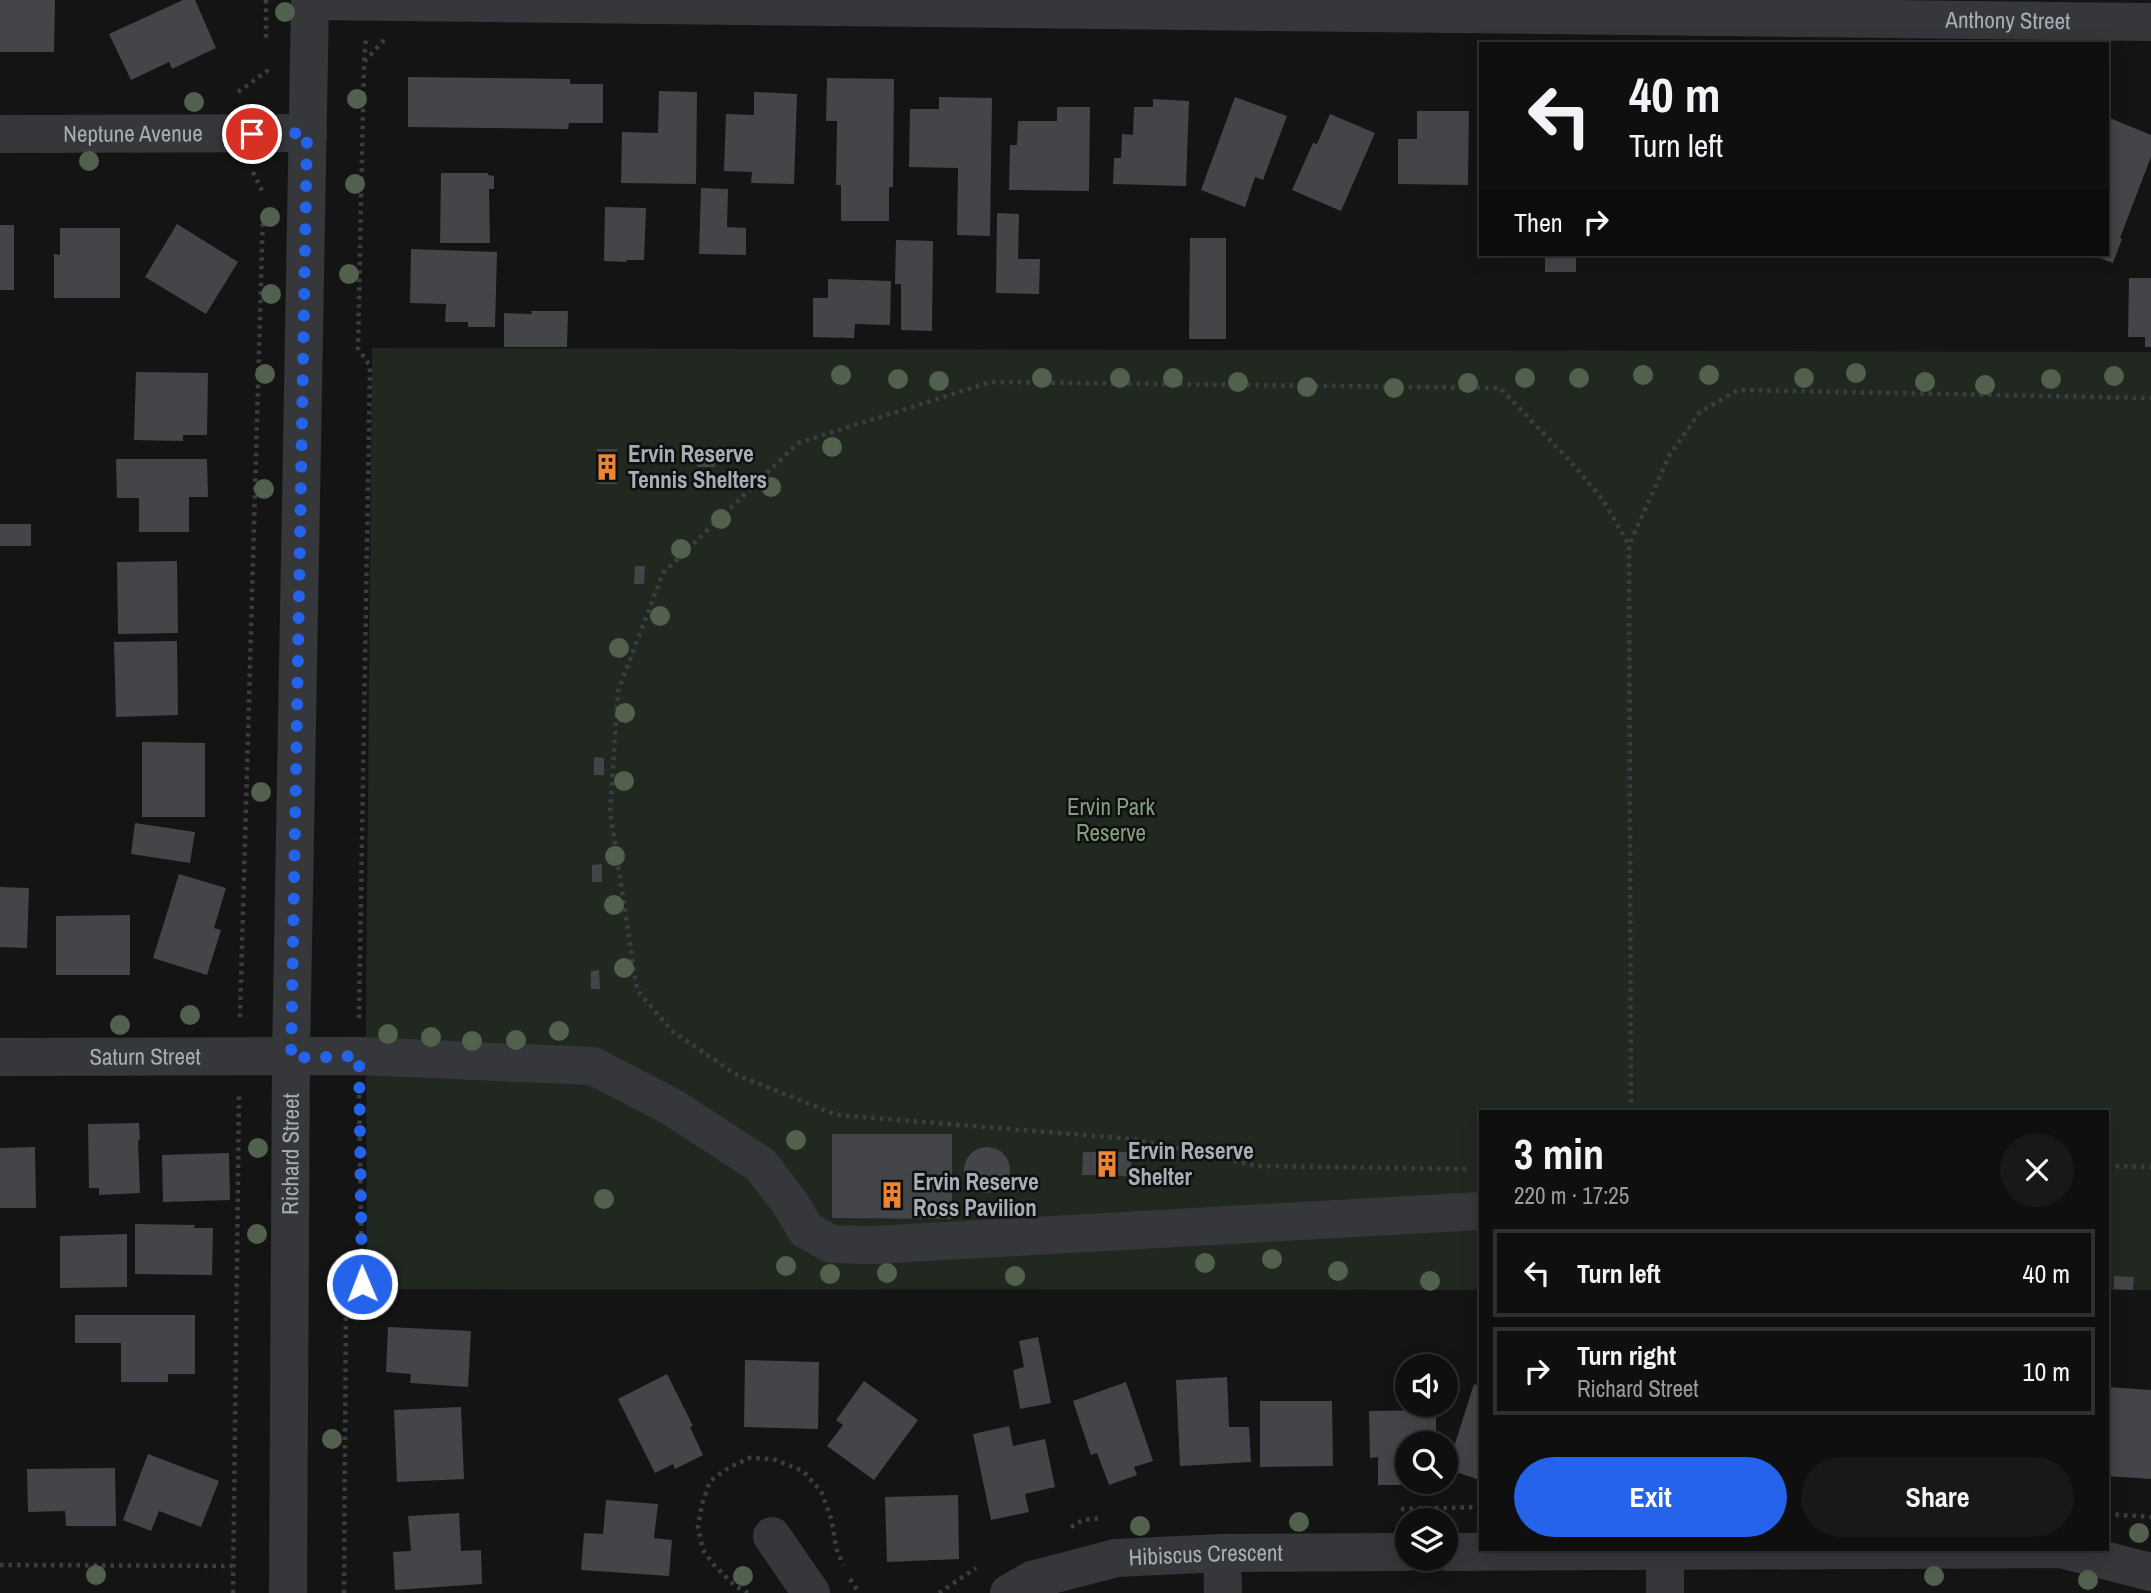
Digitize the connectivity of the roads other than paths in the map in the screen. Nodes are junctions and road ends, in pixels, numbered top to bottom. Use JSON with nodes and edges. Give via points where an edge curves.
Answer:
{"nodes":[{"id":1,"x":310,"y":1,"type":"edge"},
{"id":2,"x":2039,"y":10,"type":"edge"},
{"id":3,"x":2151,"y":22,"type":"edge"},
{"id":4,"x":307,"y":133,"type":"junction"},
{"id":5,"x":0,"y":134,"type":"edge"},
{"id":6,"x":0,"y":1057,"type":"edge"},
{"id":7,"x":291,"y":1058,"type":"junction"},
{"id":8,"x":1479,"y":1211,"type":"edge"},
{"id":9,"x":772,"y":1536,"type":"dead end"},
{"id":10,"x":1665,"y":1551,"type":"joint"},
{"id":11,"x":2069,"y":1551,"type":"edge"},
{"id":12,"x":1395,"y":1552,"type":"edge"},
{"id":13,"x":1458,"y":1552,"type":"edge"},
{"id":14,"x":1222,"y":1553,"type":"junction"},
{"id":15,"x":2151,"y":1572,"type":"edge"},
{"id":16,"x":288,"y":1593,"type":"edge"},
{"id":17,"x":811,"y":1593,"type":"edge"},
{"id":18,"x":1009,"y":1593,"type":"edge"},
{"id":19,"x":1223,"y":1593,"type":"edge"},
{"id":20,"x":1664,"y":1593,"type":"edge"}],
"edges":[{"from":1,"to":2,"type":"street","name":"Anthony Street"},
{"from":1,"to":4,"type":"street","name":"Richard Street"},
{"from":2,"to":3,"type":"street","name":"Anthony Street"},
{"from":4,"to":5,"type":"street","name":"Neptune Avenue"},
{"from":4,"to":7,"type":"street","name":"Richard Street"},
{"from":6,"to":7,"type":"street","name":"Saturn Street"},
{"from":7,"to":8,"type":"street","name":"Saturn Street","via":[[359,1056],[593,1066],[673,1107],[761,1165],[806,1230],[831,1244]]},
{"from":7,"to":16,"type":"street","name":"Richard Street"},
{"from":9,"to":17,"type":"street"},
{"from":10,"to":13,"type":"street"},
{"from":10,"to":20,"type":"street"},
{"from":11,"to":15,"type":"street"},
{"from":12,"to":14,"type":"street","name":"Hibiscus Crescent"},
{"from":14,"to":18,"type":"street","name":"Hibiscus Crescent","via":[[1116,1558],[1032,1580]]},
{"from":14,"to":19,"type":"street"}]}
